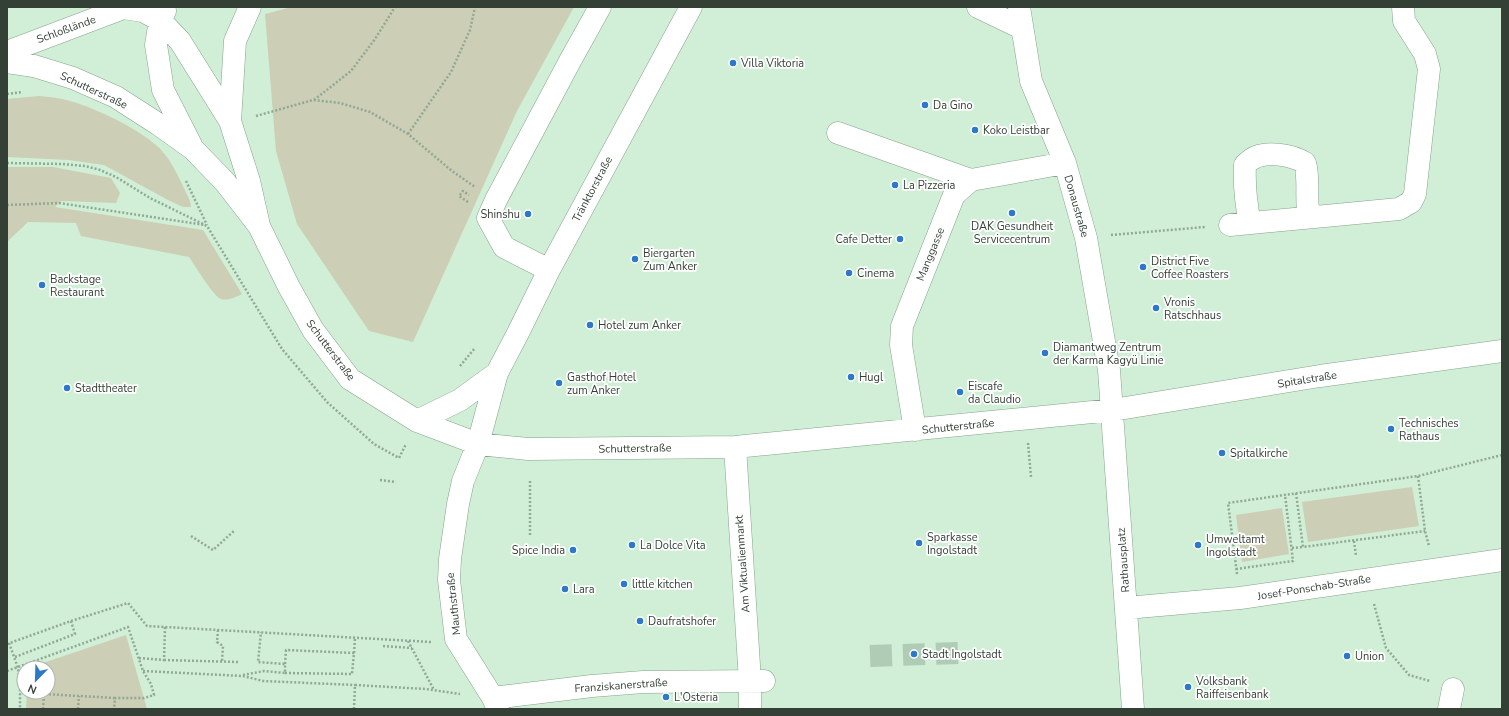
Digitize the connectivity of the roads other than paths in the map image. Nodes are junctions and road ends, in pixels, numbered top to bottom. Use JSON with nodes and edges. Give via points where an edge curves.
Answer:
{"nodes":[{"id":1,"x":125,"y":7,"type":"edge"},
{"id":2,"x":250,"y":7,"type":"edge"},
{"id":3,"x":600,"y":7,"type":"edge"},
{"id":4,"x":691,"y":7,"type":"edge"},
{"id":5,"x":978,"y":7,"type":"edge"},
{"id":6,"x":1019,"y":7,"type":"edge"},
{"id":7,"x":1403,"y":7,"type":"edge"},
{"id":8,"x":164,"y":13,"type":"edge"},
{"id":9,"x":1022,"y":28,"type":"junction"},
{"id":10,"x":7,"y":52,"type":"edge"},
{"id":11,"x":7,"y":62,"type":"edge"},
{"id":12,"x":230,"y":121,"type":"junction"},
{"id":13,"x":838,"y":133,"type":"dead end"},
{"id":14,"x":193,"y":149,"type":"junction"},
{"id":15,"x":1065,"y":163,"type":"junction"},
{"id":16,"x":971,"y":180,"type":"junction"},
{"id":17,"x":1309,"y":218,"type":"junction"},
{"id":18,"x":259,"y":226,"type":"junction"},
{"id":19,"x":548,"y":270,"type":"junction"},
{"id":20,"x":1502,"y":351,"type":"edge"},
{"id":21,"x":497,"y":373,"type":"junction"},
{"id":22,"x":1113,"y":410,"type":"junction"},
{"id":23,"x":417,"y":421,"type":"junction"},
{"id":24,"x":915,"y":430,"type":"junction"},
{"id":25,"x":478,"y":444,"type":"junction"},
{"id":26,"x":735,"y":447,"type":"junction"},
{"id":27,"x":1502,"y":560,"type":"edge"},
{"id":28,"x":1126,"y":608,"type":"junction"},
{"id":29,"x":750,"y":681,"type":"junction"},
{"id":30,"x":496,"y":704,"type":"edge"},
{"id":31,"x":750,"y":709,"type":"edge"},
{"id":32,"x":1133,"y":709,"type":"edge"}],
"edges":[{"from":1,"to":8,"type":"street","name":"Schutterstraße"},
{"from":1,"to":10,"type":"street","name":"Schloßlände"},
{"from":2,"to":12,"type":"street","name":"Schutterstraße","via":[[235,41]]},
{"from":3,"to":19,"type":"street","via":[[488,218],[504,247]]},
{"from":4,"to":19,"type":"street","name":"Tränktorstraße"},
{"from":5,"to":9,"type":"street"},
{"from":6,"to":9,"type":"street","name":"Donaustraße"},
{"from":7,"to":17,"type":"street","via":[[1404,21],[1425,54],[1429,69],[1415,194],[1411,202],[1399,209]]},
{"from":8,"to":12,"type":"street","name":"Schutterstraße"},
{"from":8,"to":14,"type":"street","name":"Schutterstraße","via":[[156,45],[163,90]]},
{"from":9,"to":15,"type":"street","name":"Donaustraße","via":[[1031,81]]},
{"from":11,"to":14,"type":"street","name":"Schutterstraße","via":[[34,66],[73,78],[116,98]]},
{"from":12,"to":18,"type":"street","name":"Schutterstraße","via":[[249,181]]},
{"from":13,"to":16,"type":"street"},
{"from":14,"to":18,"type":"street","name":"Schutterstraße","via":[[225,182]]},
{"from":15,"to":16,"type":"street"},
{"from":15,"to":22,"type":"street","name":"Donaustraße","via":[[1086,238],[1109,370]]},
{"from":16,"to":24,"type":"street","name":"Manggasse","via":[[954,195],[902,326],[902,345]]},
{"from":17,"to":17,"type":"street","via":[[1240,224],[1246,206],[1245,165],[1260,156],[1289,156],[1305,163],[1308,172]]},
{"from":18,"to":23,"type":"street","name":"Schutterstraße","via":[[313,330],[350,379]]},
{"from":19,"to":21,"type":"street","name":"Tränktorstraße"},
{"from":20,"to":22,"type":"street","name":"Spitalstraße","via":[[1320,376]]},
{"from":21,"to":23,"type":"street","name":"Tränktorstraße","via":[[460,400]]},
{"from":21,"to":25,"type":"street","name":"Tränktorstraße"},
{"from":22,"to":24,"type":"street","name":"Schutterstraße"},
{"from":22,"to":28,"type":"street","name":"Rathausplatz"},
{"from":23,"to":25,"type":"street","name":"Schutterstraße"},
{"from":24,"to":26,"type":"street","name":"Schutterstraße"},
{"from":25,"to":26,"type":"street","name":"Schutterstraße","via":[[528,449]]},
{"from":25,"to":30,"type":"street","name":"Mauthstraße","via":[[463,481],[458,504],[449,580],[456,639]]},
{"from":26,"to":29,"type":"street","name":"Am Viktualienmarkt"},
{"from":27,"to":28,"type":"street","name":"Josef-Ponschab-Straße","via":[[1240,598]]},
{"from":28,"to":32,"type":"street","name":"Rathausplatz"},
{"from":29,"to":30,"type":"street","name":"Franziskanerstraße","via":[[643,682],[592,686]]},
{"from":29,"to":31,"type":"street","name":"Am Viktualienmarkt"}]}
